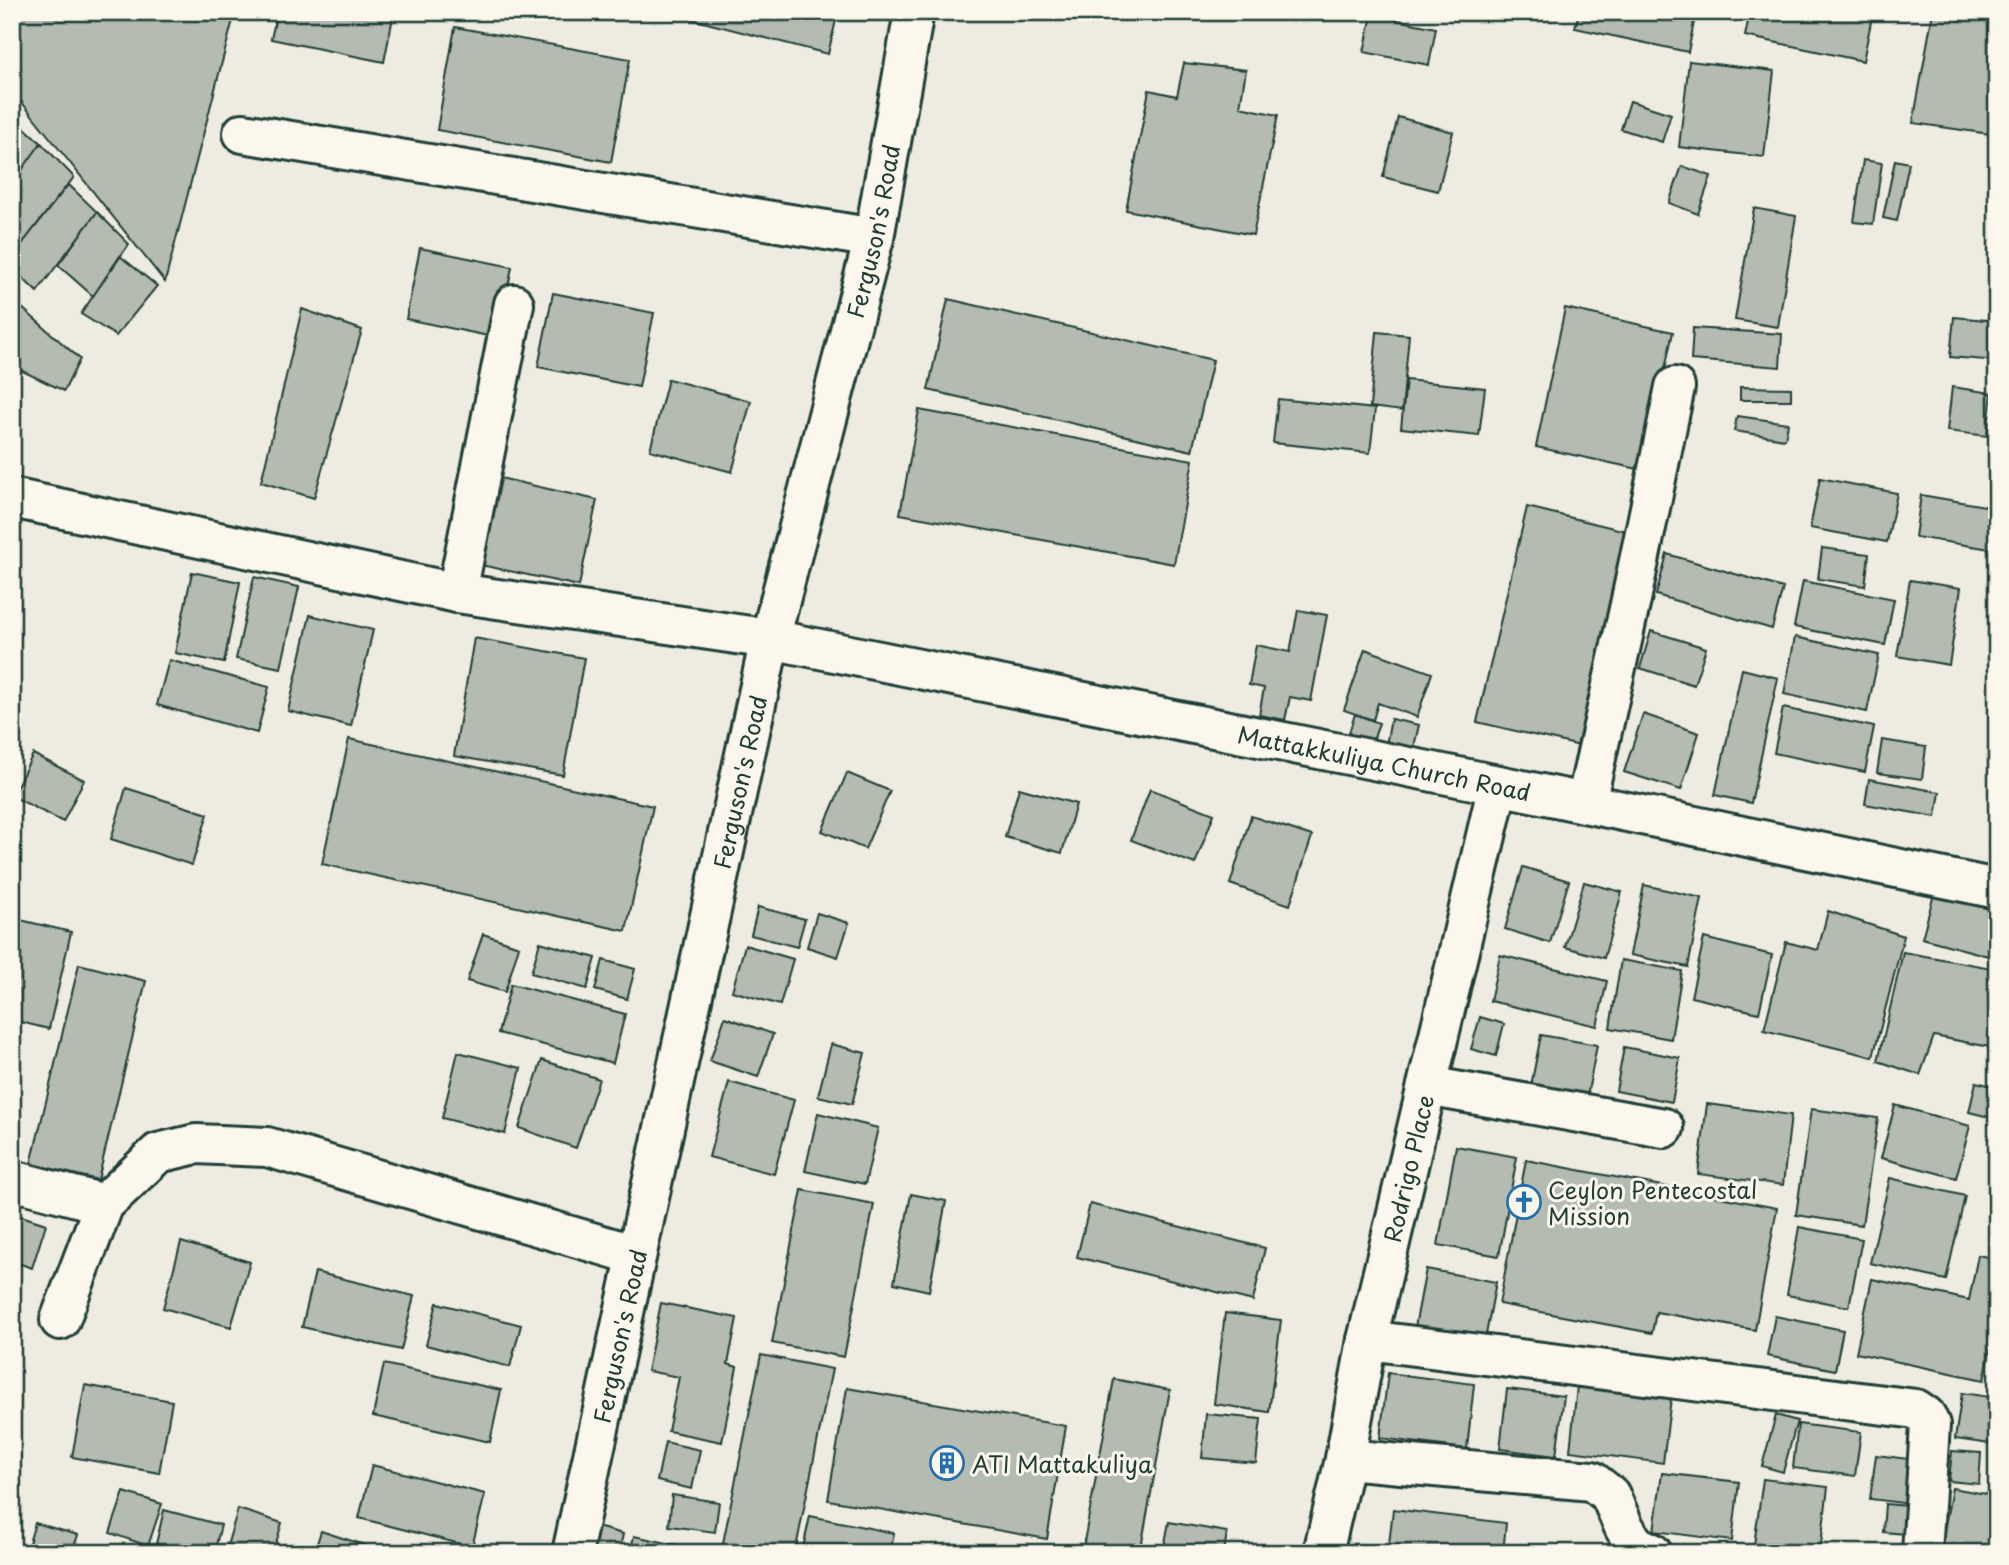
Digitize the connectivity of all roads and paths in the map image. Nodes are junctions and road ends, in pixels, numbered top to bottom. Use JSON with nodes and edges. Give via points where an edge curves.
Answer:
{"nodes":[{"id":1,"x":915,"y":12,"type":"edge"},
{"id":2,"x":243,"y":133,"type":"dead end"},
{"id":3,"x":874,"y":238,"type":"junction"},
{"id":4,"x":513,"y":304,"type":"dead end"},
{"id":5,"x":1675,"y":387,"type":"dead end"},
{"id":6,"x":12,"y":498,"type":"edge"},
{"id":7,"x":457,"y":593,"type":"junction"},
{"id":8,"x":770,"y":639,"type":"junction"},
{"id":9,"x":1498,"y":785,"type":"junction"},
{"id":10,"x":1586,"y":803,"type":"junction"},
{"id":11,"x":1997,"y":889,"type":"edge"},
{"id":12,"x":1427,"y":1086,"type":"junction"},
{"id":13,"x":1664,"y":1128,"type":"dead end"},
{"id":14,"x":12,"y":1180,"type":"edge"},
{"id":15,"x":104,"y":1204,"type":"junction"},
{"id":16,"x":636,"y":1255,"type":"junction"},
{"id":17,"x":60,"y":1320,"type":"dead end"},
{"id":18,"x":1367,"y":1340,"type":"junction"},
{"id":19,"x":1345,"y":1459,"type":"junction"},
{"id":20,"x":572,"y":1553,"type":"edge"},
{"id":21,"x":1323,"y":1553,"type":"edge"},
{"id":22,"x":1651,"y":1553,"type":"edge"},
{"id":23,"x":1922,"y":1553,"type":"edge"}],
"edges":[{"from":1,"to":3,"type":"street","name":"Ferguson's Road"},
{"from":2,"to":3,"type":"street"},
{"from":3,"to":8,"type":"street","name":"Ferguson's Road"},
{"from":4,"to":7,"type":"street"},
{"from":5,"to":10,"type":"street"},
{"from":6,"to":7,"type":"street","name":"Mattakkuliya Church Road"},
{"from":7,"to":8,"type":"street","name":"Mattakkuliya Church Road"},
{"from":8,"to":9,"type":"street","name":"Mattakkuliya Church Road"},
{"from":8,"to":16,"type":"street","name":"Ferguson's Road"},
{"from":9,"to":10,"type":"street","name":"Mattakkuliya Church Road"},
{"from":9,"to":12,"type":"street","name":"Rodrigo Place"},
{"from":10,"to":11,"type":"street","name":"Mattakkuliya Church Road"},
{"from":12,"to":13,"type":"street"},
{"from":12,"to":18,"type":"street","name":"Rodrigo Place"},
{"from":14,"to":15,"type":"street"},
{"from":15,"to":16,"type":"street","via":[[158,1153],[197,1144],[267,1147]]},
{"from":15,"to":17,"type":"street"},
{"from":16,"to":20,"type":"street","name":"Ferguson's Road"},
{"from":18,"to":19,"type":"street","name":"Rodrigo Place"},
{"from":18,"to":23,"type":"street","via":[[1916,1409],[1930,1424]]},
{"from":19,"to":21,"type":"street","name":"Rodrigo Place"},
{"from":19,"to":22,"type":"street","via":[[1592,1481],[1610,1494],[1634,1545]]}]}
